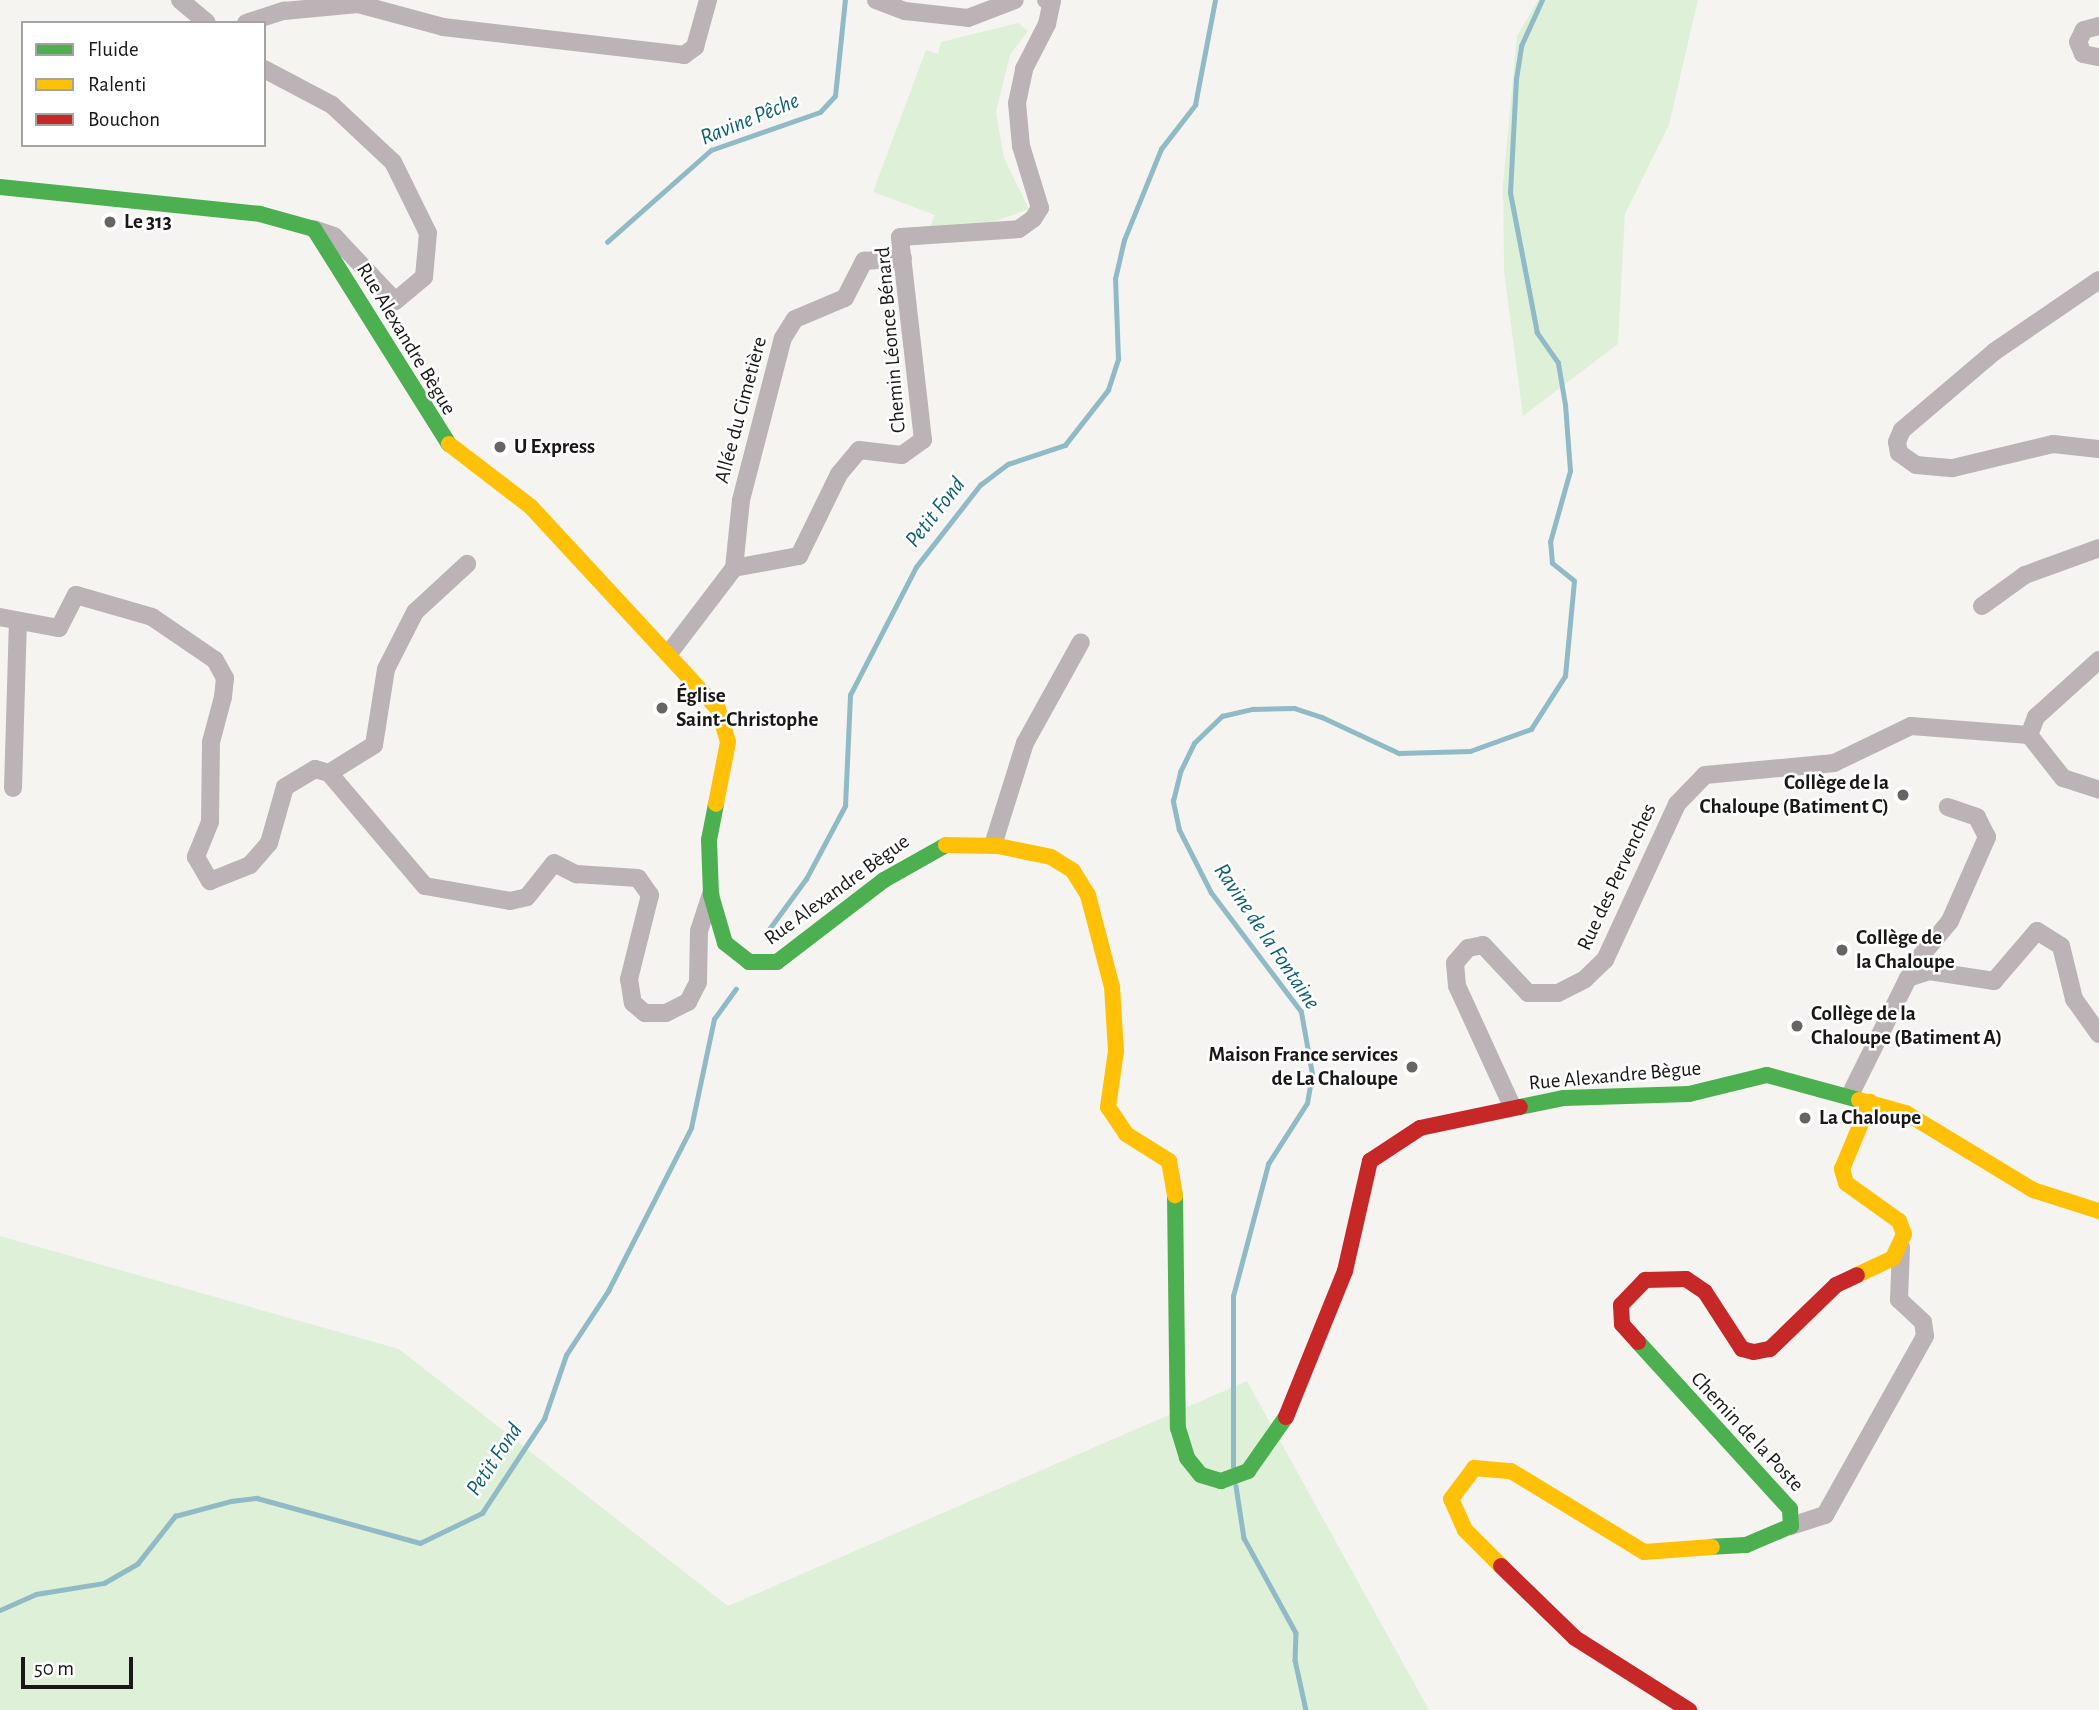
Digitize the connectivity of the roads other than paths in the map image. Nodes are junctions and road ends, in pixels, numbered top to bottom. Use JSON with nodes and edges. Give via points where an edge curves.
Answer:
{"nodes":[{"id":1,"x":180,"y":0,"type":"edge"},
{"id":2,"x":708,"y":0,"type":"edge"},
{"id":3,"x":876,"y":0,"type":"edge"},
{"id":4,"x":1015,"y":0,"type":"edge"},
{"id":5,"x":1050,"y":0,"type":"edge"},
{"id":6,"x":205,"y":21,"type":"edge"},
{"id":7,"x":252,"y":21,"type":"edge"},
{"id":8,"x":2099,"y":26,"type":"edge"},
{"id":9,"x":2099,"y":57,"type":"edge"},
{"id":10,"x":266,"y":70,"type":"edge"},
{"id":11,"x":0,"y":187,"type":"edge"},
{"id":12,"x":314,"y":229,"type":"junction"},
{"id":13,"x":903,"y":258,"type":"junction"},
{"id":14,"x":2099,"y":280,"type":"edge"},
{"id":15,"x":2099,"y":449,"type":"edge"},
{"id":16,"x":2099,"y":548,"type":"edge"},
{"id":17,"x":467,"y":564,"type":"dead end"},
{"id":18,"x":734,"y":568,"type":"junction"},
{"id":19,"x":1982,"y":606,"type":"dead end"},
{"id":20,"x":0,"y":617,"type":"edge"},
{"id":21,"x":18,"y":622,"type":"junction"},
{"id":22,"x":1081,"y":642,"type":"dead end"},
{"id":23,"x":670,"y":652,"type":"junction"},
{"id":24,"x":2099,"y":660,"type":"edge"},
{"id":25,"x":2029,"y":735,"type":"junction"},
{"id":26,"x":329,"y":773,"type":"junction"},
{"id":27,"x":13,"y":788,"type":"dead end"},
{"id":28,"x":2099,"y":790,"type":"edge"},
{"id":29,"x":1948,"y":807,"type":"dead end"},
{"id":30,"x":993,"y":845,"type":"junction"},
{"id":31,"x":711,"y":895,"type":"junction"},
{"id":32,"x":1918,"y":972,"type":"junction"},
{"id":33,"x":2099,"y":1034,"type":"edge"},
{"id":34,"x":1850,"y":1095,"type":"junction"},
{"id":35,"x":1870,"y":1102,"type":"junction"},
{"id":36,"x":1512,"y":1106,"type":"junction"},
{"id":37,"x":2099,"y":1211,"type":"edge"},
{"id":38,"x":1901,"y":1247,"type":"junction"},
{"id":39,"x":1791,"y":1526,"type":"junction"},
{"id":40,"x":1689,"y":1710,"type":"edge"}],
"edges":[{"from":1,"to":6,"type":"street"},
{"from":2,"to":7,"type":"street","via":[[695,47],[684,55],[443,27],[358,4],[284,11]]},
{"from":3,"to":4,"type":"street","via":[[905,12],[968,18]]},
{"from":5,"to":13,"type":"street","name":"Chemin Léonce Bénard","via":[[1017,103],[1021,146],[1040,208],[1019,229],[900,237]]},
{"from":8,"to":9,"type":"street","via":[[2084,30],[2078,42],[2083,54]]},
{"from":10,"to":12,"type":"street","via":[[332,105],[393,162],[429,233],[424,277],[395,300],[334,236]]},
{"from":11,"to":12,"type":"main road","via":[[260,214]]},
{"from":12,"to":23,"type":"main road","name":"Rue Alexandre Bègue","via":[[439,436],[531,507]]},
{"from":13,"to":18,"type":"street","name":"Allée du Cimetière","via":[[864,261],[845,298],[795,319],[783,338],[741,500]]},
{"from":13,"to":18,"type":"street","name":"Chemin Léonce Bénard","via":[[922,440],[902,455],[859,450],[838,474],[799,556]]},
{"from":14,"to":15,"type":"street","via":[[1994,352],[1902,430],[1899,453],[1916,464],[1954,468],[2053,444]]},
{"from":16,"to":19,"type":"street","via":[[2025,575]]},
{"from":17,"to":26,"type":"street","via":[[415,612],[391,658],[374,745]]},
{"from":18,"to":23,"type":"street"},
{"from":20,"to":21,"type":"street"},
{"from":21,"to":26,"type":"street","via":[[59,628],[76,595],[152,617],[215,660],[225,678],[211,742],[210,822],[196,857],[210,881],[250,865],[269,843],[285,787],[315,769]]},
{"from":21,"to":27,"type":"street"},
{"from":22,"to":30,"type":"street","via":[[1025,743]]},
{"from":23,"to":31,"type":"main road","name":"Rue Alexandre Bègue","via":[[726,726],[726,759],[709,840]]},
{"from":24,"to":25,"type":"street","via":[[2036,717]]},
{"from":25,"to":28,"type":"street","via":[[2063,778]]},
{"from":25,"to":36,"type":"street","name":"Rue des Pervenches","via":[[1911,726],[1834,763],[1704,775],[1677,804],[1605,960],[1585,979],[1558,993],[1528,993],[1483,945],[1468,948],[1455,963],[1457,986]]},
{"from":26,"to":31,"type":"street","via":[[425,886],[510,901],[527,897],[554,863],[576,874],[638,878],[650,895],[629,979],[633,1003],[645,1013],[688,1002],[698,982],[699,931]]},
{"from":29,"to":32,"type":"street","via":[[1977,817],[1987,837],[1950,921],[1920,957]]},
{"from":30,"to":31,"type":"main road","name":"Rue Alexandre Bègue","via":[[963,842],[924,852],[777,962],[748,962],[733,952],[718,930]]},
{"from":30,"to":36,"type":"main road","name":"Rue Alexandre Bègue","via":[[1061,862],[1088,895],[1115,1012],[1108,1107],[1126,1134],[1169,1161],[1175,1174],[1178,1428],[1187,1458],[1201,1475],[1221,1481],[1248,1471],[1275,1441],[1319,1348],[1345,1271],[1370,1161],[1420,1128]]},
{"from":32,"to":33,"type":"street","via":[[1994,981],[2027,939],[2046,931],[2061,946],[2082,1018]]},
{"from":32,"to":34,"type":"street","via":[[1908,978]]},
{"from":34,"to":35,"type":"main road","name":"Rue Alexandre Bègue"},
{"from":34,"to":36,"type":"main road","name":"Rue Alexandre Bègue","via":[[1768,1075],[1689,1094]]},
{"from":35,"to":37,"type":"main road","name":"Rue Alexandre Bègue","via":[[1936,1129],[2033,1190]]},
{"from":35,"to":38,"type":"main road","via":[[1842,1169],[1846,1183],[1899,1222]]},
{"from":38,"to":39,"type":"street","via":[[1899,1300],[1923,1322],[1925,1336],[1825,1515]]},
{"from":38,"to":39,"type":"main road","name":"Chemin de la Poste","via":[[1893,1258],[1836,1285],[1762,1350],[1742,1349],[1705,1292],[1686,1279],[1645,1280],[1620,1305],[1622,1324],[1790,1509]]},
{"from":39,"to":40,"type":"main road","name":"Chemin de la Poste","via":[[1746,1545],[1644,1552],[1511,1471],[1474,1468],[1454,1487],[1451,1499],[1465,1530],[1575,1638]]}]}
